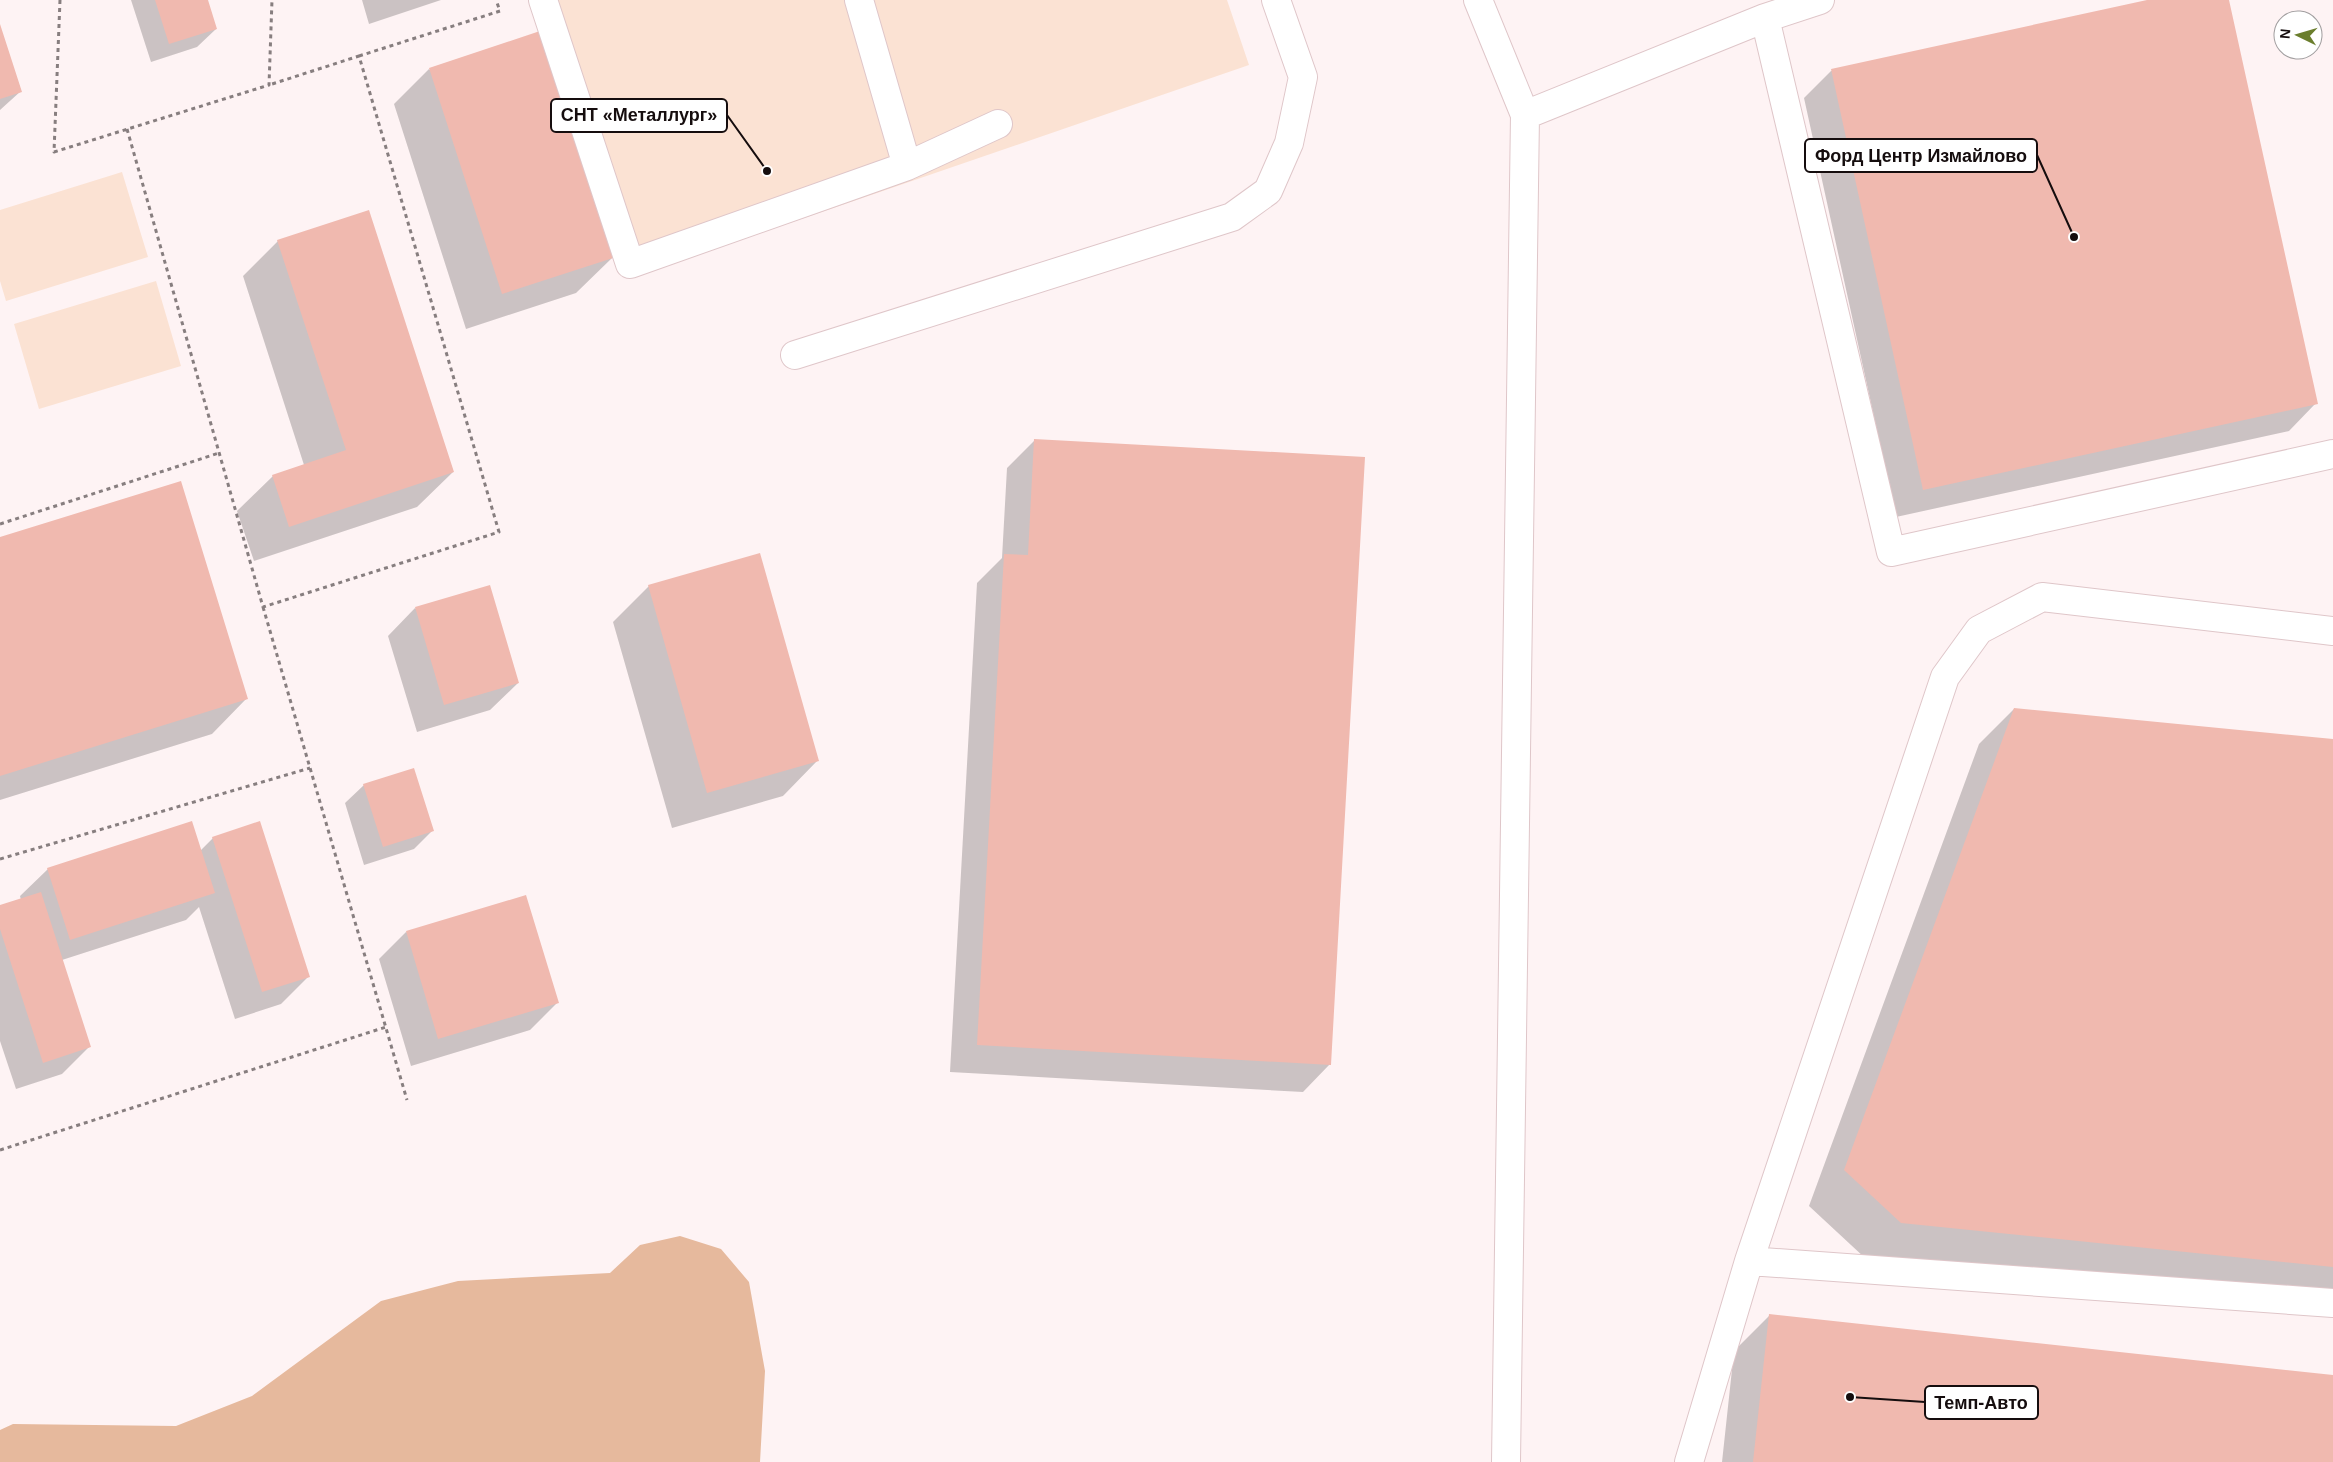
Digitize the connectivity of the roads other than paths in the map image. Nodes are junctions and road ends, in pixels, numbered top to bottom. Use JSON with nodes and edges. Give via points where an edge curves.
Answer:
{"nodes":[{"id":1,"x":543,"y":0,"type":"edge"},
{"id":2,"x":859,"y":0,"type":"edge"},
{"id":3,"x":1276,"y":0,"type":"edge"},
{"id":4,"x":1478,"y":0,"type":"edge"},
{"id":5,"x":1820,"y":0,"type":"edge"},
{"id":6,"x":1764,"y":18,"type":"junction"},
{"id":7,"x":1525,"y":115,"type":"junction"},
{"id":8,"x":998,"y":124,"type":"dead end"},
{"id":9,"x":908,"y":166,"type":"junction"},
{"id":10,"x":795,"y":355,"type":"dead end"},
{"id":11,"x":2333,"y":454,"type":"edge"},
{"id":12,"x":2333,"y":631,"type":"edge"},
{"id":13,"x":1749,"y":1261,"type":"junction"},
{"id":14,"x":2333,"y":1303,"type":"edge"},
{"id":15,"x":1506,"y":1462,"type":"edge"},
{"id":16,"x":1689,"y":1462,"type":"edge"}],
"edges":[{"from":1,"to":9,"type":"lane","via":[[630,264]]},
{"from":2,"to":9,"type":"lane"},
{"from":3,"to":10,"type":"lane","via":[[1303,77],[1289,143],[1268,191],[1232,217]]},
{"from":4,"to":7,"type":"lane"},
{"from":5,"to":6,"type":"lane"},
{"from":6,"to":7,"type":"lane"},
{"from":6,"to":11,"type":"lane","via":[[1891,552]]},
{"from":7,"to":15,"type":"lane"},
{"from":8,"to":9,"type":"lane"},
{"from":12,"to":13,"type":"lane","via":[[2042,597],[1978,630],[1945,677]]},
{"from":13,"to":14,"type":"lane"},
{"from":13,"to":16,"type":"lane"}]}
